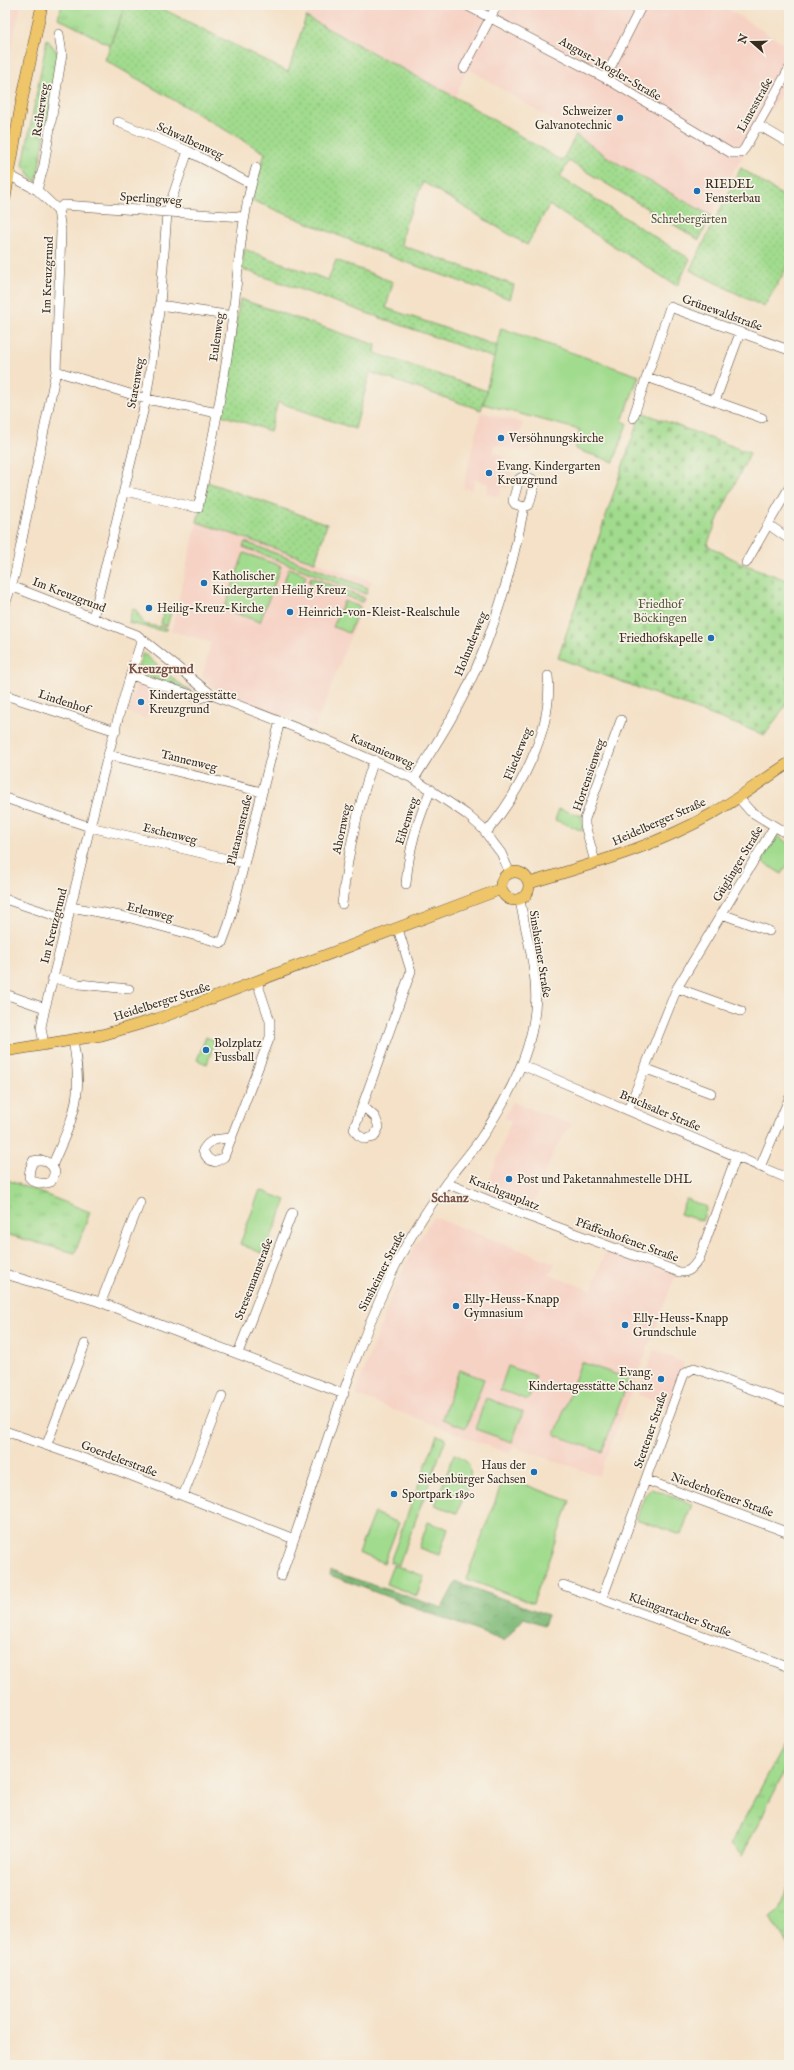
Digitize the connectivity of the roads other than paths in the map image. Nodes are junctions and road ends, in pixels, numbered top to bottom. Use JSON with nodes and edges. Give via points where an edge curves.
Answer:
{"nodes":[{"id":1,"x":34,"y":5,"type":"edge"},
{"id":2,"x":42,"y":5,"type":"edge"},
{"id":3,"x":466,"y":5,"type":"edge"},
{"id":4,"x":497,"y":5,"type":"edge"},
{"id":5,"x":642,"y":5,"type":"edge"},
{"id":6,"x":491,"y":17,"type":"junction"},
{"id":7,"x":59,"y":34,"type":"dead end"},
{"id":8,"x":464,"y":68,"type":"dead end"},
{"id":9,"x":789,"y":69,"type":"edge"},
{"id":10,"x":605,"y":78,"type":"junction"},
{"id":11,"x":118,"y":122,"type":"dead end"},
{"id":12,"x":758,"y":125,"type":"junction"},
{"id":13,"x":789,"y":143,"type":"edge"},
{"id":14,"x":188,"y":151,"type":"junction"},
{"id":15,"x":741,"y":153,"type":"joint"},
{"id":16,"x":5,"y":159,"type":"edge"},
{"id":17,"x":256,"y":168,"type":"dead end"},
{"id":18,"x":7,"y":173,"type":"edge"},
{"id":19,"x":251,"y":184,"type":"junction"},
{"id":20,"x":37,"y":190,"type":"junction"},
{"id":21,"x":5,"y":198,"type":"edge"},
{"id":22,"x":58,"y":210,"type":"junction"},
{"id":23,"x":167,"y":213,"type":"junction"},
{"id":24,"x":244,"y":216,"type":"junction"},
{"id":25,"x":160,"y":304,"type":"junction"},
{"id":26,"x":233,"y":316,"type":"junction"},
{"id":27,"x":740,"y":333,"type":"junction"},
{"id":28,"x":789,"y":350,"type":"edge"},
{"id":29,"x":56,"y":371,"type":"junction"},
{"id":30,"x":647,"y":377,"type":"junction"},
{"id":31,"x":146,"y":399,"type":"junction"},
{"id":32,"x":715,"y":401,"type":"junction"},
{"id":33,"x":218,"y":413,"type":"junction"},
{"id":34,"x":632,"y":418,"type":"dead end"},
{"id":35,"x":762,"y":418,"type":"dead end"},
{"id":36,"x":789,"y":488,"type":"edge"},
{"id":37,"x":125,"y":491,"type":"junction"},
{"id":38,"x":524,"y":507,"type":"dead end"},
{"id":39,"x":769,"y":525,"type":"junction"},
{"id":40,"x":789,"y":539,"type":"edge"},
{"id":41,"x":746,"y":563,"type":"dead end"},
{"id":42,"x":12,"y":586,"type":"junction"},
{"id":43,"x":5,"y":606,"type":"edge"},
{"id":44,"x":94,"y":618,"type":"junction"},
{"id":45,"x":142,"y":639,"type":"junction"},
{"id":46,"x":131,"y":675,"type":"junction"},
{"id":47,"x":548,"y":676,"type":"dead end"},
{"id":48,"x":5,"y":695,"type":"edge"},
{"id":49,"x":212,"y":695,"type":"junction"},
{"id":50,"x":621,"y":720,"type":"dead end"},
{"id":51,"x":280,"y":721,"type":"junction"},
{"id":52,"x":116,"y":731,"type":"junction"},
{"id":53,"x":109,"y":754,"type":"junction"},
{"id":54,"x":374,"y":760,"type":"junction"},
{"id":55,"x":789,"y":763,"type":"edge"},
{"id":56,"x":414,"y":779,"type":"junction"},
{"id":57,"x":431,"y":789,"type":"junction"},
{"id":58,"x":262,"y":792,"type":"junction"},
{"id":59,"x":738,"y":797,"type":"junction"},
{"id":60,"x":5,"y":798,"type":"edge"},
{"id":61,"x":774,"y":826,"type":"junction"},
{"id":62,"x":90,"y":827,"type":"junction"},
{"id":63,"x":486,"y":833,"type":"junction"},
{"id":64,"x":789,"y":835,"type":"edge"},
{"id":65,"x":595,"y":862,"type":"junction"},
{"id":66,"x":244,"y":863,"type":"junction"},
{"id":67,"x":510,"y":873,"type":"junction"},
{"id":68,"x":530,"y":883,"type":"junction"},
{"id":69,"x":406,"y":884,"type":"dead end"},
{"id":70,"x":501,"y":889,"type":"junction"},
{"id":71,"x":5,"y":899,"type":"edge"},
{"id":72,"x":520,"y":900,"type":"junction"},
{"id":73,"x":342,"y":904,"type":"dead end"},
{"id":74,"x":71,"y":907,"type":"junction"},
{"id":75,"x":722,"y":914,"type":"junction"},
{"id":76,"x":68,"y":920,"type":"junction"},
{"id":77,"x":398,"y":929,"type":"junction"},
{"id":78,"x":769,"y":931,"type":"dead end"},
{"id":79,"x":222,"y":943,"type":"joint"},
{"id":80,"x":53,"y":978,"type":"junction"},
{"id":81,"x":257,"y":982,"type":"junction"},
{"id":82,"x":677,"y":988,"type":"junction"},
{"id":83,"x":129,"y":989,"type":"dead end"},
{"id":84,"x":5,"y":994,"type":"edge"},
{"id":85,"x":45,"y":1008,"type":"junction"},
{"id":86,"x":741,"y":1011,"type":"dead end"},
{"id":87,"x":73,"y":1040,"type":"junction"},
{"id":88,"x":44,"y":1045,"type":"junction"},
{"id":89,"x":5,"y":1051,"type":"edge"},
{"id":90,"x":522,"y":1065,"type":"junction"},
{"id":91,"x":644,"y":1068,"type":"junction"},
{"id":92,"x":711,"y":1093,"type":"dead end"},
{"id":93,"x":789,"y":1099,"type":"edge"},
{"id":94,"x":363,"y":1106,"type":"dead end"},
{"id":95,"x":628,"y":1110,"type":"junction"},
{"id":96,"x":232,"y":1138,"type":"dead end"},
{"id":97,"x":736,"y":1157,"type":"junction"},
{"id":98,"x":52,"y":1166,"type":"dead end"},
{"id":99,"x":760,"y":1167,"type":"junction"},
{"id":100,"x":789,"y":1179,"type":"edge"},
{"id":101,"x":446,"y":1183,"type":"junction"},
{"id":102,"x":140,"y":1202,"type":"dead end"},
{"id":103,"x":292,"y":1213,"type":"dead end"},
{"id":104,"x":553,"y":1226,"type":"joint"},
{"id":105,"x":5,"y":1274,"type":"edge"},
{"id":106,"x":101,"y":1302,"type":"junction"},
{"id":107,"x":85,"y":1344,"type":"dead end"},
{"id":108,"x":238,"y":1354,"type":"junction"},
{"id":109,"x":344,"y":1394,"type":"junction"},
{"id":110,"x":222,"y":1396,"type":"dead end"},
{"id":111,"x":789,"y":1403,"type":"edge"},
{"id":112,"x":5,"y":1431,"type":"edge"},
{"id":113,"x":47,"y":1444,"type":"junction"},
{"id":114,"x":646,"y":1480,"type":"junction"},
{"id":115,"x":183,"y":1496,"type":"junction"},
{"id":116,"x":789,"y":1533,"type":"edge"},
{"id":117,"x":294,"y":1539,"type":"junction"},
{"id":118,"x":281,"y":1576,"type":"dead end"},
{"id":119,"x":563,"y":1585,"type":"dead end"},
{"id":120,"x":602,"y":1600,"type":"junction"},
{"id":121,"x":789,"y":1667,"type":"edge"}],
"edges":[{"from":1,"to":16,"type":"main road"},
{"from":2,"to":18,"type":"main road"},
{"from":3,"to":6,"type":"street","name":"August-Mogler-Straße"},
{"from":4,"to":6,"type":"street"},
{"from":5,"to":10,"type":"street"},
{"from":6,"to":8,"type":"street"},
{"from":6,"to":10,"type":"street","name":"August-Mogler-Straße"},
{"from":7,"to":20,"type":"street","name":"Reiherweg","via":[[62,54],[44,165]]},
{"from":9,"to":12,"type":"street","name":"Limesstraße"},
{"from":10,"to":15,"type":"street","name":"August-Mogler-Straße","via":[[731,153]]},
{"from":11,"to":14,"type":"street","name":"Schwalbenweg"},
{"from":12,"to":13,"type":"street"},
{"from":12,"to":15,"type":"street","name":"Limesstraße"},
{"from":14,"to":19,"type":"street","name":"Schwalbenweg"},
{"from":14,"to":23,"type":"street","name":"Starenweg"},
{"from":17,"to":19,"type":"street","name":"Eulenweg"},
{"from":18,"to":20,"type":"street"},
{"from":18,"to":21,"type":"main road"},
{"from":19,"to":24,"type":"street","name":"Eulenweg"},
{"from":20,"to":22,"type":"street"},
{"from":22,"to":23,"type":"street","name":"Sperlingweg","via":[[63,205]]},
{"from":22,"to":29,"type":"street","name":"Im Kreuzgrund","via":[[61,232]]},
{"from":23,"to":24,"type":"street","name":"Sperlingweg"},
{"from":23,"to":25,"type":"street","name":"Starenweg"},
{"from":24,"to":26,"type":"street","name":"Eulenweg"},
{"from":25,"to":26,"type":"street"},
{"from":25,"to":31,"type":"street","name":"Starenweg"},
{"from":26,"to":33,"type":"street","name":"Eulenweg"},
{"from":27,"to":28,"type":"street","name":"Grünewaldstraße"},
{"from":27,"to":30,"type":"street","name":"Grünewaldstraße","via":[[670,307]]},
{"from":27,"to":32,"type":"street"},
{"from":29,"to":31,"type":"street"},
{"from":29,"to":42,"type":"street","name":"Im Kreuzgrund"},
{"from":30,"to":32,"type":"street"},
{"from":30,"to":34,"type":"street"},
{"from":31,"to":33,"type":"street"},
{"from":31,"to":37,"type":"street","name":"Starenweg"},
{"from":32,"to":35,"type":"street"},
{"from":33,"to":37,"type":"street","name":"Eulenweg","via":[[198,508]]},
{"from":36,"to":39,"type":"street"},
{"from":37,"to":44,"type":"street","name":"Starenweg"},
{"from":38,"to":56,"type":"street","name":"Holunderweg","via":[[513,560],[488,638],[458,706]]},
{"from":39,"to":40,"type":"street"},
{"from":39,"to":41,"type":"street"},
{"from":42,"to":43,"type":"street"},
{"from":42,"to":44,"type":"street","name":"Im Kreuzgrund"},
{"from":44,"to":45,"type":"street","name":"Im Kreuzgrund","via":[[118,626]]},
{"from":45,"to":46,"type":"street","name":"Im Kreuzgrund"},
{"from":45,"to":49,"type":"street","name":"Kastanienweg"},
{"from":46,"to":49,"type":"street","name":"Kastanienweg","via":[[200,698]]},
{"from":46,"to":52,"type":"street","name":"Im Kreuzgrund"},
{"from":47,"to":63,"type":"street","name":"Fliederweg","via":[[549,698],[532,757],[513,796]]},
{"from":48,"to":52,"type":"street","name":"Lindenhof"},
{"from":49,"to":51,"type":"street","name":"Kastanienweg"},
{"from":50,"to":65,"type":"street","name":"Hortensienweg","via":[[585,819]]},
{"from":51,"to":54,"type":"street","name":"Kastanienweg"},
{"from":51,"to":58,"type":"street","name":"Platanenstraße"},
{"from":52,"to":53,"type":"street","name":"Im Kreuzgrund"},
{"from":53,"to":58,"type":"street","name":"Tannenweg"},
{"from":53,"to":62,"type":"street","name":"Im Kreuzgrund"},
{"from":54,"to":56,"type":"street","name":"Kastanienweg"},
{"from":54,"to":73,"type":"street","name":"Ahornweg","via":[[352,835]]},
{"from":55,"to":59,"type":"main road","name":"Heidelberger Straße"},
{"from":56,"to":57,"type":"street","name":"Kastanienweg"},
{"from":57,"to":63,"type":"street","name":"Kastanienweg"},
{"from":57,"to":69,"type":"street","name":"Eibenweg","via":[[416,825],[408,856]]},
{"from":58,"to":66,"type":"street","name":"Platanenstraße"},
{"from":59,"to":61,"type":"street","via":[[750,811]]},
{"from":59,"to":65,"type":"main road","name":"Heidelberger Straße","via":[[680,830],[617,856]]},
{"from":60,"to":62,"type":"street","name":"Eschenweg"},
{"from":61,"to":64,"type":"street"},
{"from":61,"to":75,"type":"street","name":"Güglinger Straße"},
{"from":62,"to":66,"type":"street","name":"Eschenweg"},
{"from":62,"to":74,"type":"street","name":"Im Kreuzgrund"},
{"from":63,"to":67,"type":"street","name":"Kastanienweg","via":[[501,853]]},
{"from":65,"to":68,"type":"main road","name":"Heidelberger Straße"},
{"from":66,"to":79,"type":"street","name":"Platanenstraße"},
{"from":67,"to":68,"type":"main road","via":[[522,874]]},
{"from":67,"to":70,"type":"main road","via":[[504,877]]},
{"from":68,"to":72,"type":"main road","via":[[526,897]]},
{"from":70,"to":72,"type":"main road","via":[[512,901]]},
{"from":70,"to":77,"type":"main road","name":"Heidelberger Straße"},
{"from":71,"to":76,"type":"street"},
{"from":72,"to":90,"type":"street","name":"Sinsheimer Straße","via":[[536,996],[533,1026]]},
{"from":74,"to":76,"type":"street","name":"Im Kreuzgrund"},
{"from":74,"to":79,"type":"street","name":"Erlenweg","via":[[131,918]]},
{"from":75,"to":78,"type":"street","name":"Güglinger Straße"},
{"from":75,"to":82,"type":"street","name":"Güglinger Straße"},
{"from":76,"to":80,"type":"street","name":"Im Kreuzgrund"},
{"from":77,"to":81,"type":"main road","name":"Heidelberger Straße"},
{"from":77,"to":94,"type":"street","via":[[411,971]]},
{"from":80,"to":83,"type":"street","via":[[79,984]]},
{"from":80,"to":85,"type":"street","name":"Im Kreuzgrund"},
{"from":81,"to":87,"type":"main road","name":"Heidelberger Straße","via":[[157,1019],[102,1035]]},
{"from":81,"to":96,"type":"street","via":[[270,1021],[270,1037]]},
{"from":82,"to":86,"type":"street"},
{"from":82,"to":91,"type":"street","name":"Güglinger Straße"},
{"from":84,"to":85,"type":"street"},
{"from":85,"to":88,"type":"street","name":"Im Kreuzgrund","via":[[41,1027]]},
{"from":87,"to":88,"type":"main road","name":"Heidelberger Straße"},
{"from":87,"to":98,"type":"street","via":[[78,1077],[77,1093],[74,1110]]},
{"from":88,"to":89,"type":"main road","name":"Heidelberger Straße"},
{"from":90,"to":95,"type":"street","name":"Bruchsaler Straße"},
{"from":90,"to":101,"type":"street","name":"Sinsheimer Straße","via":[[503,1103],[481,1138]]},
{"from":91,"to":92,"type":"street"},
{"from":91,"to":95,"type":"street","name":"Güglinger Straße"},
{"from":93,"to":99,"type":"street"},
{"from":95,"to":97,"type":"street","name":"Bruchsaler Straße"},
{"from":97,"to":99,"type":"street","name":"Bruchsaler Straße"},
{"from":97,"to":104,"type":"street","name":"Pfaffenhofener Straße","via":[[699,1259],[686,1273]]},
{"from":99,"to":100,"type":"street","name":"Bruchsaler Straße"},
{"from":101,"to":104,"type":"street","name":"Kraichgauplatz"},
{"from":101,"to":109,"type":"street","name":"Sinsheimer Straße","via":[[391,1274],[367,1329]]},
{"from":102,"to":106,"type":"street"},
{"from":103,"to":108,"type":"street","name":"Stresemannstraße"},
{"from":105,"to":106,"type":"street"},
{"from":106,"to":108,"type":"street"},
{"from":107,"to":113,"type":"street"},
{"from":108,"to":109,"type":"street"},
{"from":109,"to":117,"type":"street","name":"Sinsheimer Straße"},
{"from":110,"to":115,"type":"street"},
{"from":111,"to":114,"type":"street","name":"Stettener Straße","via":[[694,1368],[689,1370],[681,1380]]},
{"from":112,"to":113,"type":"street","name":"Goerdelerstraße"},
{"from":113,"to":115,"type":"street","name":"Goerdelerstraße"},
{"from":114,"to":116,"type":"street","name":"Niederhofener Straße"},
{"from":114,"to":120,"type":"street","name":"Stettener Straße"},
{"from":115,"to":117,"type":"street","name":"Goerdelerstraße"},
{"from":117,"to":118,"type":"street","name":"Sinsheimer Straße"},
{"from":119,"to":120,"type":"street","name":"Kleingartacher Straße"},
{"from":120,"to":121,"type":"street","name":"Kleingartacher Straße"}]}
